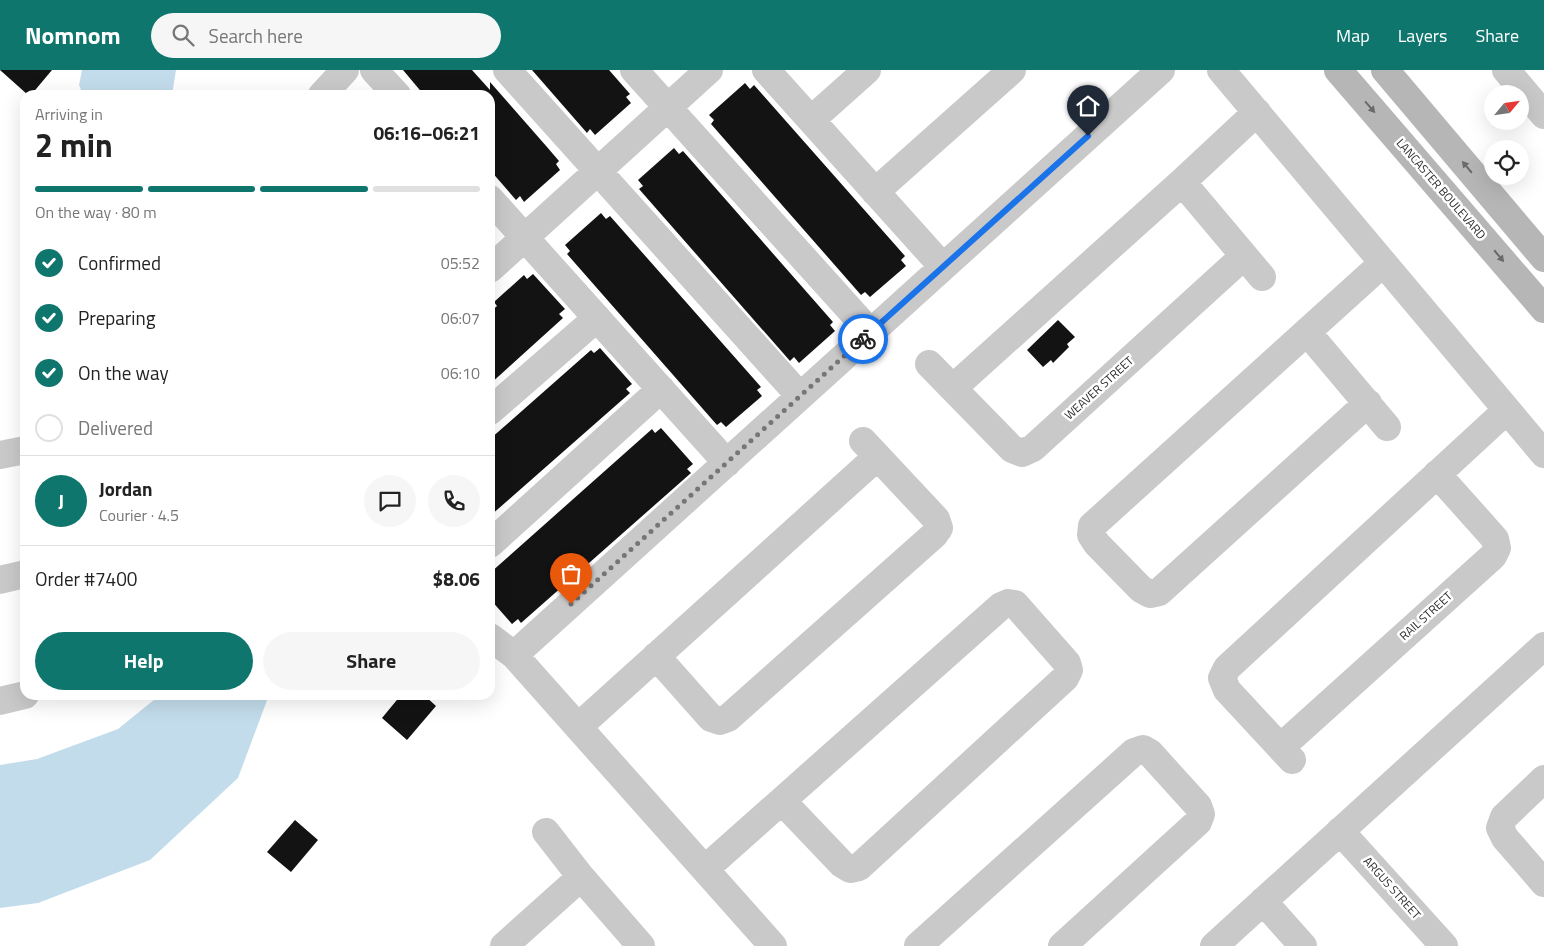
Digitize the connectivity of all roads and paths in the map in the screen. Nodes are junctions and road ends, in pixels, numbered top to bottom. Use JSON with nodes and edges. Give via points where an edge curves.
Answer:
{"nodes":[{"id":1,"x":345,"y":70,"type":"edge"},
{"id":2,"x":374,"y":70,"type":"edge"},
{"id":3,"x":507,"y":70,"type":"edge"},
{"id":4,"x":634,"y":70,"type":"edge"},
{"id":5,"x":709,"y":70,"type":"edge"},
{"id":6,"x":766,"y":70,"type":"edge"},
{"id":7,"x":867,"y":70,"type":"edge"},
{"id":8,"x":1012,"y":70,"type":"edge"},
{"id":9,"x":1161,"y":70,"type":"edge"},
{"id":10,"x":1221,"y":70,"type":"edge"},
{"id":11,"x":1338,"y":70,"type":"edge"},
{"id":12,"x":1385,"y":70,"type":"edge"},
{"id":13,"x":1506,"y":70,"type":"edge"},
{"id":14,"x":327,"y":90,"type":"edge"},
{"id":15,"x":392,"y":90,"type":"edge"},
{"id":16,"x":668,"y":107,"type":"junction"},
{"id":17,"x":1257,"y":112,"type":"junction"},
{"id":18,"x":1544,"y":115,"type":"edge"},
{"id":19,"x":811,"y":120,"type":"junction"},
{"id":20,"x":598,"y":171,"type":"junction"},
{"id":21,"x":1182,"y":182,"type":"junction"},
{"id":22,"x":876,"y":192,"type":"junction"},
{"id":23,"x":495,"y":205,"type":"edge"},
{"id":24,"x":525,"y":238,"type":"junction"},
{"id":25,"x":1244,"y":256,"type":"junction"},
{"id":26,"x":1544,"y":258,"type":"edge"},
{"id":27,"x":1383,"y":263,"type":"junction"},
{"id":28,"x":495,"y":265,"type":"edge"},
{"id":29,"x":943,"y":267,"type":"junction"},
{"id":30,"x":1262,"y":277,"type":"dead end"},
{"id":31,"x":1544,"y":309,"type":"edge"},
{"id":32,"x":597,"y":318,"type":"junction"},
{"id":33,"x":1308,"y":332,"type":"junction"},
{"id":34,"x":870,"y":333,"type":"junction"},
{"id":35,"x":928,"y":364,"type":"dead end"},
{"id":36,"x":953,"y":388,"type":"junction"},
{"id":37,"x":661,"y":389,"type":"junction"},
{"id":38,"x":800,"y":396,"type":"junction"},
{"id":39,"x":1368,"y":403,"type":"junction"},
{"id":40,"x":495,"y":407,"type":"edge"},
{"id":41,"x":1507,"y":410,"type":"junction"},
{"id":42,"x":1387,"y":427,"type":"dead end"},
{"id":43,"x":20,"y":451,"type":"edge"},
{"id":44,"x":1544,"y":454,"type":"edge"},
{"id":45,"x":0,"y":455,"type":"edge"},
{"id":46,"x":727,"y":462,"type":"junction"},
{"id":47,"x":1437,"y":474,"type":"junction"},
{"id":48,"x":495,"y":539,"type":"edge"},
{"id":49,"x":20,"y":575,"type":"edge"},
{"id":50,"x":0,"y":580,"type":"edge"},
{"id":51,"x":495,"y":642,"type":"edge"},
{"id":52,"x":1544,"y":646,"type":"edge"},
{"id":53,"x":514,"y":655,"type":"junction"},
{"id":54,"x":656,"y":656,"type":"junction"},
{"id":55,"x":20,"y":696,"type":"edge"},
{"id":56,"x":0,"y":701,"type":"edge"},
{"id":57,"x":578,"y":727,"type":"junction"},
{"id":58,"x":1544,"y":779,"type":"edge"},
{"id":59,"x":782,"y":800,"type":"junction"},
{"id":60,"x":1340,"y":831,"type":"junction"},
{"id":61,"x":546,"y":832,"type":"dead end"},
{"id":62,"x":705,"y":869,"type":"junction"},
{"id":63,"x":581,"y":877,"type":"junction"},
{"id":64,"x":1544,"y":883,"type":"edge"},
{"id":65,"x":1262,"y":901,"type":"junction"},
{"id":66,"x":504,"y":946,"type":"edge"},
{"id":67,"x":641,"y":946,"type":"edge"},
{"id":68,"x":774,"y":946,"type":"edge"},
{"id":69,"x":918,"y":946,"type":"edge"},
{"id":70,"x":1062,"y":946,"type":"edge"},
{"id":71,"x":1214,"y":946,"type":"edge"},
{"id":72,"x":1303,"y":946,"type":"edge"},
{"id":73,"x":1444,"y":946,"type":"edge"}],
"edges":[{"from":1,"to":14,"type":"street"},
{"from":2,"to":15,"type":"street"},
{"from":3,"to":20,"type":"street"},
{"from":4,"to":16,"type":"street"},
{"from":5,"to":16,"type":"street"},
{"from":6,"to":19,"type":"street"},
{"from":7,"to":19,"type":"street"},
{"from":8,"to":22,"type":"street"},
{"from":9,"to":29,"type":"street"},
{"from":10,"to":17,"type":"street"},
{"from":11,"to":31,"type":"main road","name":"LANCASTER BOULEVARD","one_way":true},
{"from":26,"to":12,"type":"main road","one_way":true},
{"from":13,"to":18,"type":"street"},
{"from":16,"to":20,"type":"street"},
{"from":16,"to":34,"type":"street"},
{"from":17,"to":21,"type":"street"},
{"from":17,"to":27,"type":"street"},
{"from":19,"to":22,"type":"street"},
{"from":20,"to":24,"type":"street"},
{"from":20,"to":38,"type":"street"},
{"from":21,"to":25,"type":"street"},
{"from":21,"to":36,"type":"street"},
{"from":22,"to":29,"type":"street"},
{"from":23,"to":24,"type":"street"},
{"from":24,"to":28,"type":"street"},
{"from":24,"to":32,"type":"street"},
{"from":25,"to":30,"type":"street"},
{"from":25,"to":36,"type":"street","name":"WEAVER STREET","via":[[1033,448],[1022,453],[1012,449]]},
{"from":27,"to":33,"type":"street"},
{"from":27,"to":41,"type":"street"},
{"from":29,"to":34,"type":"street"},
{"from":32,"to":37,"type":"street"},
{"from":32,"to":40,"type":"street"},
{"from":33,"to":39,"type":"street"},
{"from":33,"to":39,"type":"street","via":[[1092,526],[1097,544],[1140,590],[1150,594],[1159,592]]},
{"from":34,"to":38,"type":"street"},
{"from":35,"to":36,"type":"street","name":"WEAVER STREET"},
{"from":37,"to":46,"type":"street"},
{"from":37,"to":48,"type":"street"},
{"from":38,"to":46,"type":"street"},
{"from":39,"to":42,"type":"street"},
{"from":41,"to":44,"type":"street"},
{"from":41,"to":47,"type":"street","name":"RAIL STREET"},
{"from":43,"to":45,"type":"street"},
{"from":46,"to":53,"type":"street"},
{"from":47,"to":47,"type":"street","name":"RAIL STREET","via":[[1227,668],[1222,678],[1227,690],[1286,754],[1493,556],[1497,548],[1495,539]]},
{"from":49,"to":50,"type":"street"},
{"from":51,"to":53,"type":"street"},
{"from":52,"to":60,"type":"street"},
{"from":53,"to":57,"type":"street"},
{"from":54,"to":54,"type":"street","via":[[870,449],[936,519],[939,528],[934,536],[728,718],[720,721],[711,718]]},
{"from":54,"to":57,"type":"street"},
{"from":55,"to":56,"type":"street"},
{"from":57,"to":62,"type":"street"},
{"from":58,"to":64,"type":"street","via":[[1504,818],[1500,828]]},
{"from":59,"to":59,"type":"street","via":[[1001,606],[1015,604],[1066,663],[1069,670],[1065,678],[859,867],[850,869],[842,864]]},
{"from":59,"to":62,"type":"street"},
{"from":60,"to":65,"type":"street"},
{"from":60,"to":73,"type":"street","name":"ARGUS STREET"},
{"from":61,"to":63,"type":"street"},
{"from":62,"to":68,"type":"street"},
{"from":63,"to":66,"type":"street"},
{"from":63,"to":67,"type":"street"},
{"from":65,"to":71,"type":"street"},
{"from":65,"to":72,"type":"street"},
{"from":69,"to":70,"type":"street","via":[[1134,752],[1143,749],[1198,806],[1201,814],[1198,822]]}]}
